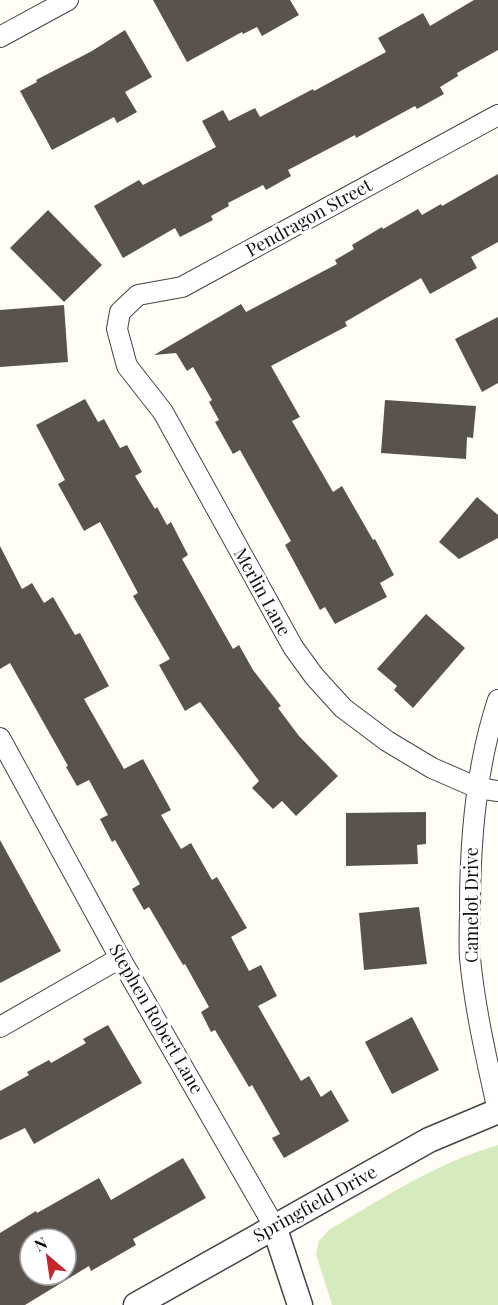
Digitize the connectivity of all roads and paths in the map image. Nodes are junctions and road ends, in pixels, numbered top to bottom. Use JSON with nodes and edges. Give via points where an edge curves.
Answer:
{"nodes":[{"id":1,"x":68,"y":0,"type":"edge"},
{"id":2,"x":0,"y":37,"type":"edge"},
{"id":3,"x":498,"y":115,"type":"edge"},
{"id":4,"x":120,"y":312,"type":"joint"},
{"id":5,"x":498,"y":700,"type":"edge"},
{"id":6,"x":0,"y":738,"type":"edge"},
{"id":7,"x":478,"y":788,"type":"junction"},
{"id":8,"x":498,"y":791,"type":"edge"},
{"id":9,"x":120,"y":958,"type":"junction"},
{"id":10,"x":0,"y":1027,"type":"edge"},
{"id":11,"x":498,"y":1111,"type":"edge"},
{"id":12,"x":274,"y":1226,"type":"junction"},
{"id":13,"x":136,"y":1305,"type":"edge"},
{"id":14,"x":300,"y":1305,"type":"edge"}],
"edges":[{"from":1,"to":2,"type":"street"},
{"from":3,"to":4,"type":"street","name":"Pendragon Street","via":[[182,287],[138,295]]},
{"from":4,"to":7,"type":"street","name":"Merlin Lane","via":[[117,329],[128,366],[163,412],[293,647],[314,675],[344,708],[387,741],[432,768]]},
{"from":5,"to":7,"type":"street","name":"Camelot Drive"},
{"from":6,"to":9,"type":"street","name":"Stephen Robert Lane"},
{"from":7,"to":8,"type":"street","name":"Merlin Lane"},
{"from":7,"to":11,"type":"street","name":"Camelot Drive","via":[[470,879],[470,957]]},
{"from":9,"to":10,"type":"street"},
{"from":9,"to":12,"type":"street","name":"Stephen Robert Lane"},
{"from":11,"to":12,"type":"street","name":"Springfield Drive","via":[[429,1140]]},
{"from":12,"to":13,"type":"street","name":"Springfield Drive"},
{"from":12,"to":14,"type":"street","name":"Stephen Robert Lane"}]}
